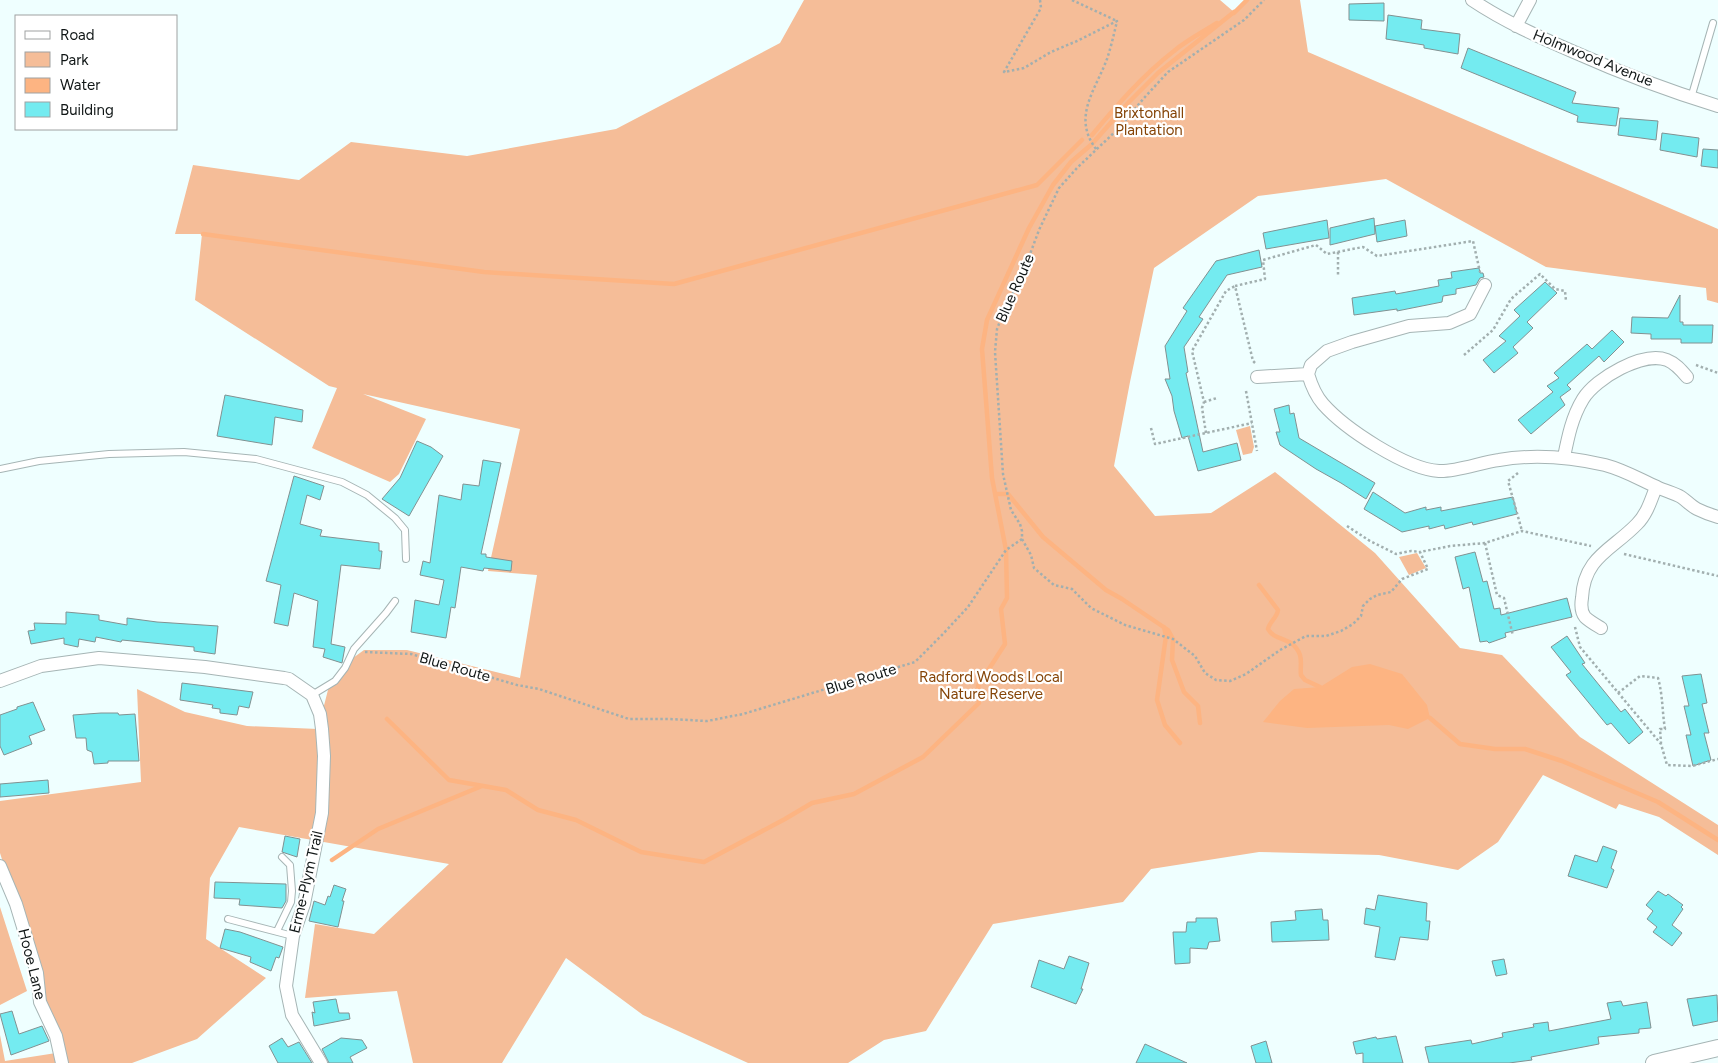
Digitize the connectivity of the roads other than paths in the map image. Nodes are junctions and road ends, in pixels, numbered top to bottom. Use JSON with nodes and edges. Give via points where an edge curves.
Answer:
{"nodes":[{"id":1,"x":1472,"y":0,"type":"edge"},
{"id":2,"x":1530,"y":0,"type":"edge"},
{"id":3,"x":1713,"y":23,"type":"dead end"},
{"id":4,"x":1516,"y":26,"type":"junction"},
{"id":5,"x":1691,"y":98,"type":"junction"},
{"id":6,"x":1718,"y":106,"type":"edge"},
{"id":7,"x":1484,"y":287,"type":"road end"},
{"id":8,"x":1308,"y":374,"type":"junction"},
{"id":9,"x":1261,"y":377,"type":"road end"},
{"id":10,"x":1687,"y":377,"type":"dead end"},
{"id":11,"x":1564,"y":457,"type":"junction"},
{"id":12,"x":0,"y":469,"type":"edge"},
{"id":13,"x":1656,"y":487,"type":"junction"},
{"id":14,"x":1718,"y":516,"type":"edge"},
{"id":15,"x":406,"y":560,"type":"dead end"},
{"id":16,"x":394,"y":601,"type":"dead end"},
{"id":17,"x":1601,"y":628,"type":"dead end"},
{"id":18,"x":0,"y":681,"type":"edge"},
{"id":19,"x":312,"y":695,"type":"junction"},
{"id":20,"x":282,"y":857,"type":"dead end"},
{"id":21,"x":0,"y":866,"type":"edge"},
{"id":22,"x":228,"y":919,"type":"dead end"},
{"id":23,"x":277,"y":931,"type":"junction"},
{"id":24,"x":293,"y":936,"type":"junction"},
{"id":25,"x":1718,"y":1048,"type":"edge"},
{"id":26,"x":62,"y":1063,"type":"edge"},
{"id":27,"x":321,"y":1063,"type":"edge"},
{"id":28,"x":1654,"y":1063,"type":"edge"}],
"edges":[{"from":1,"to":4,"type":"street","name":"Holmwood Avenue"},
{"from":2,"to":4,"type":"street"},
{"from":3,"to":5,"type":"lane"},
{"from":4,"to":5,"type":"street","name":"Holmwood Avenue","via":[[1608,67]]},
{"from":5,"to":6,"type":"street","name":"Holmwood Avenue"},
{"from":7,"to":8,"type":"street","via":[[1470,314],[1449,323],[1409,326],[1327,351],[1312,365]]},
{"from":8,"to":9,"type":"street"},
{"from":8,"to":11,"type":"street","via":[[1322,403],[1349,428],[1404,462],[1442,471],[1500,460]]},
{"from":10,"to":11,"type":"street","via":[[1665,359],[1646,358],[1627,365],[1599,383],[1584,397],[1576,413]]},
{"from":11,"to":13,"type":"street","via":[[1605,465]]},
{"from":12,"to":15,"type":"lane","via":[[39,461],[109,454],[184,452],[256,459],[342,482],[367,495],[395,518],[404,530]]},
{"from":13,"to":14,"type":"street","via":[[1681,497],[1696,509]]},
{"from":13,"to":17,"type":"street","via":[[1638,524],[1588,569],[1582,587],[1581,608],[1585,617]]},
{"from":16,"to":19,"type":"lane","via":[[354,649],[335,681]]},
{"from":18,"to":19,"type":"street","via":[[41,666],[98,658],[284,678]]},
{"from":19,"to":24,"type":"street","name":"Erme-Plym Trail","via":[[320,714],[323,738],[322,813],[304,904]]},
{"from":20,"to":23,"type":"lane","via":[[290,865],[292,892],[291,902]]},
{"from":21,"to":26,"type":"street","name":"Hooe Lane","via":[[16,904],[37,973],[40,1002],[56,1036]]},
{"from":22,"to":23,"type":"lane"},
{"from":23,"to":24,"type":"lane"},
{"from":24,"to":27,"type":"street","name":"Erme-Plym Trail","via":[[286,986],[292,1016]]},
{"from":25,"to":28,"type":"street"}]}
